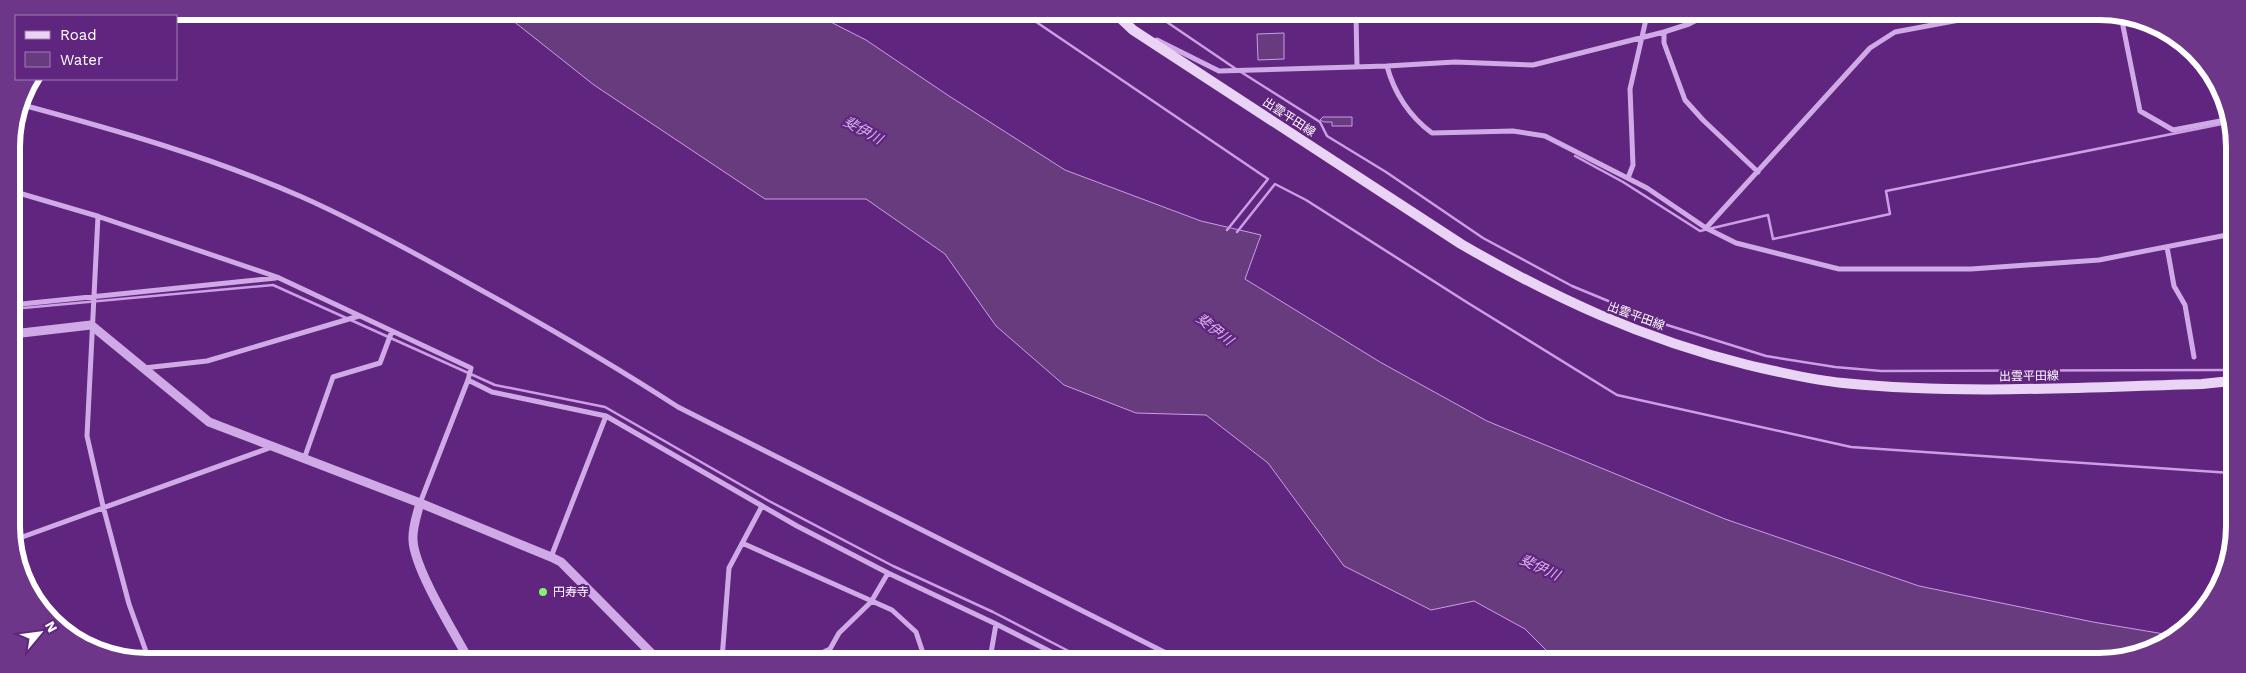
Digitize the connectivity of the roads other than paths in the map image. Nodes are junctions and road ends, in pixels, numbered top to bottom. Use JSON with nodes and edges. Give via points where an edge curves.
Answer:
{"nodes":[{"id":1,"x":1122,"y":20,"type":"edge"},
{"id":2,"x":1356,"y":20,"type":"edge"},
{"id":3,"x":1646,"y":20,"type":"edge"},
{"id":4,"x":1697,"y":20,"type":"edge"},
{"id":5,"x":1959,"y":20,"type":"edge"},
{"id":6,"x":2121,"y":22,"type":"edge"},
{"id":7,"x":1133,"y":30,"type":"junction"},
{"id":8,"x":1664,"y":32,"type":"junction"},
{"id":9,"x":1642,"y":36,"type":"junction"},
{"id":10,"x":1357,"y":66,"type":"junction"},
{"id":11,"x":1387,"y":66,"type":"junction"},
{"id":12,"x":27,"y":106,"type":"edge"},
{"id":13,"x":2224,"y":121,"type":"edge"},
{"id":14,"x":1758,"y":172,"type":"junction"},
{"id":15,"x":1628,"y":178,"type":"junction"},
{"id":16,"x":20,"y":193,"type":"edge"},
{"id":17,"x":98,"y":216,"type":"junction"},
{"id":18,"x":1706,"y":228,"type":"junction"},
{"id":19,"x":2226,"y":235,"type":"edge"},
{"id":20,"x":2168,"y":247,"type":"junction"},
{"id":21,"x":277,"y":278,"type":"junction"},
{"id":22,"x":93,"y":296,"type":"junction"},
{"id":23,"x":20,"y":304,"type":"edge"},
{"id":24,"x":359,"y":316,"type":"junction"},
{"id":25,"x":91,"y":325,"type":"junction"},
{"id":26,"x":392,"y":331,"type":"junction"},
{"id":27,"x":20,"y":333,"type":"edge"},
{"id":28,"x":2194,"y":357,"type":"dead end"},
{"id":29,"x":144,"y":368,"type":"junction"},
{"id":30,"x":468,"y":380,"type":"junction"},
{"id":31,"x":2226,"y":382,"type":"edge"},
{"id":32,"x":606,"y":416,"type":"junction"},
{"id":33,"x":272,"y":447,"type":"junction"},
{"id":34,"x":304,"y":459,"type":"junction"},
{"id":35,"x":420,"y":503,"type":"junction"},
{"id":36,"x":103,"y":506,"type":"junction"},
{"id":37,"x":762,"y":506,"type":"junction"},
{"id":38,"x":20,"y":538,"type":"edge"},
{"id":39,"x":742,"y":543,"type":"junction"},
{"id":40,"x":551,"y":557,"type":"junction"},
{"id":41,"x":888,"y":573,"type":"junction"},
{"id":42,"x":871,"y":602,"type":"junction"},
{"id":43,"x":996,"y":624,"type":"junction"},
{"id":44,"x":147,"y":653,"type":"edge"},
{"id":45,"x":465,"y":653,"type":"edge"},
{"id":46,"x":651,"y":653,"type":"edge"},
{"id":47,"x":722,"y":653,"type":"edge"},
{"id":48,"x":822,"y":653,"type":"edge"},
{"id":49,"x":923,"y":653,"type":"edge"},
{"id":50,"x":991,"y":653,"type":"edge"},
{"id":51,"x":1052,"y":653,"type":"edge"},
{"id":52,"x":1164,"y":653,"type":"edge"}],
"edges":[{"from":1,"to":7,"type":"main road","name":"出雲平田線"},
{"from":2,"to":10,"type":"street"},
{"from":3,"to":9,"type":"street"},
{"from":4,"to":8,"type":"street"},
{"from":5,"to":14,"type":"street","via":[[1895,32],[1870,48]]},
{"from":6,"to":13,"type":"street","via":[[2140,111],[2173,130]]},
{"from":7,"to":10,"type":"street","via":[[1219,71]]},
{"from":7,"to":31,"type":"main road","name":"出雲平田線","via":[[1486,259],[1597,315],[1645,334],[1786,374],[1842,383],[1973,390]]},
{"from":8,"to":9,"type":"street"},
{"from":8,"to":14,"type":"street","via":[[1664,43],[1685,100]]},
{"from":9,"to":11,"type":"street","via":[[1532,65],[1455,62]]},
{"from":9,"to":15,"type":"street","via":[[1630,89],[1632,165]]},
{"from":10,"to":11,"type":"street"},
{"from":11,"to":15,"type":"street","via":[[1410,114],[1432,133],[1513,131],[1545,136]]},
{"from":12,"to":52,"type":"street","via":[[166,145],[302,197],[360,224],[566,336],[678,407]]},
{"from":14,"to":18,"type":"street"},
{"from":15,"to":18,"type":"street"},
{"from":16,"to":17,"type":"street"},
{"from":17,"to":21,"type":"street"},
{"from":17,"to":22,"type":"street"},
{"from":18,"to":20,"type":"street","via":[[1736,243],[1839,269],[1971,269],[2035,265],[2099,260]]},
{"from":19,"to":20,"type":"street"},
{"from":20,"to":28,"type":"street","via":[[2174,286],[2186,306]]},
{"from":21,"to":22,"type":"street"},
{"from":21,"to":24,"type":"street"},
{"from":22,"to":23,"type":"street"},
{"from":22,"to":25,"type":"street"},
{"from":24,"to":26,"type":"street"},
{"from":24,"to":29,"type":"street","via":[[207,361]]},
{"from":25,"to":27,"type":"street"},
{"from":25,"to":29,"type":"street"},
{"from":25,"to":36,"type":"street","via":[[87,436]]},
{"from":26,"to":30,"type":"street","via":[[471,368]]},
{"from":26,"to":34,"type":"street","via":[[380,363],[334,378]]},
{"from":29,"to":33,"type":"street","via":[[209,422]]},
{"from":30,"to":32,"type":"street","via":[[492,392]]},
{"from":30,"to":35,"type":"street"},
{"from":32,"to":37,"type":"street"},
{"from":32,"to":40,"type":"street"},
{"from":33,"to":34,"type":"street"},
{"from":33,"to":36,"type":"street"},
{"from":34,"to":35,"type":"street"},
{"from":35,"to":40,"type":"street"},
{"from":35,"to":45,"type":"street","via":[[413,541],[416,560]]},
{"from":36,"to":38,"type":"street"},
{"from":36,"to":44,"type":"street","via":[[129,604]]},
{"from":37,"to":39,"type":"street"},
{"from":37,"to":41,"type":"street"},
{"from":39,"to":42,"type":"street"},
{"from":39,"to":47,"type":"street","via":[[729,568]]},
{"from":40,"to":46,"type":"street","via":[[561,562]]},
{"from":41,"to":42,"type":"street"},
{"from":41,"to":43,"type":"street"},
{"from":42,"to":48,"type":"street","via":[[839,633],[830,649]]},
{"from":42,"to":49,"type":"street","via":[[892,610],[916,632]]},
{"from":43,"to":50,"type":"street"},
{"from":43,"to":51,"type":"street"}]}
